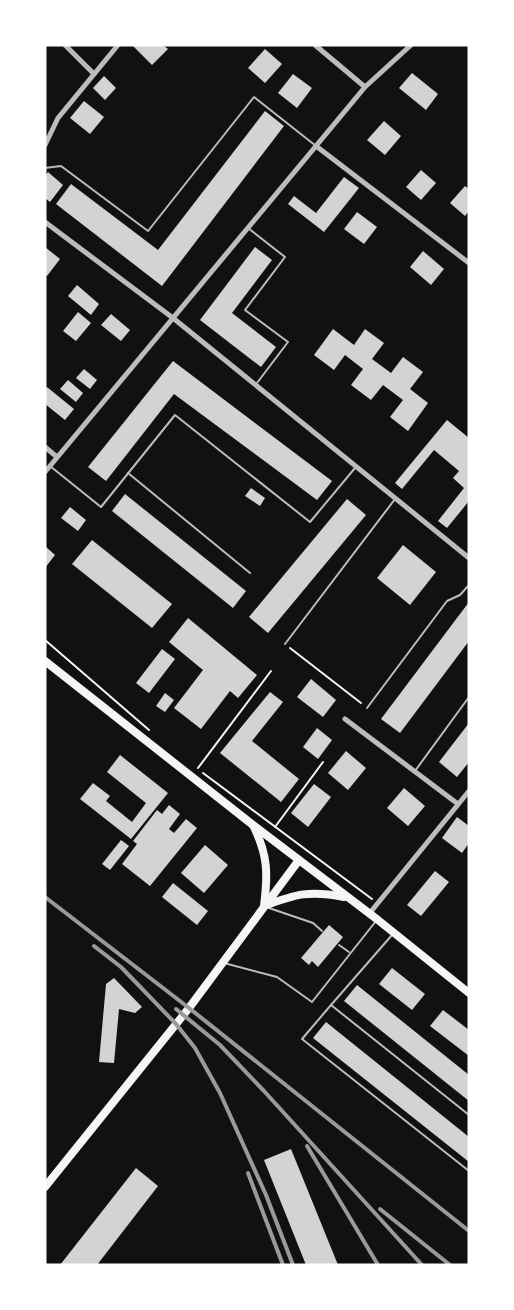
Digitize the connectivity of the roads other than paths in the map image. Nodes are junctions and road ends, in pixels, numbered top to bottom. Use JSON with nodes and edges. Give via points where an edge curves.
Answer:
{"nodes":[{"id":1,"x":65,"y":45,"type":"edge"},
{"id":2,"x":118,"y":45,"type":"edge"},
{"id":3,"x":315,"y":45,"type":"edge"},
{"id":4,"x":411,"y":45,"type":"edge"},
{"id":5,"x":93,"y":73,"type":"junction"},
{"id":6,"x":365,"y":87,"type":"junction"},
{"id":7,"x":45,"y":145,"type":"edge"},
{"id":8,"x":316,"y":146,"type":"junction"},
{"id":9,"x":45,"y":168,"type":"edge"},
{"id":10,"x":45,"y":222,"type":"edge"},
{"id":11,"x":248,"y":228,"type":"junction"},
{"id":12,"x":469,"y":263,"type":"edge"},
{"id":13,"x":173,"y":318,"type":"junction"},
{"id":14,"x":255,"y":385,"type":"junction"},
{"id":15,"x":45,"y":447,"type":"edge"},
{"id":16,"x":57,"y":457,"type":"junction"},
{"id":17,"x":50,"y":466,"type":"junction"},
{"id":18,"x":356,"y":467,"type":"junction"},
{"id":19,"x":45,"y":472,"type":"edge"},
{"id":20,"x":128,"y":473,"type":"junction"},
{"id":21,"x":395,"y":499,"type":"junction"},
{"id":22,"x":469,"y":558,"type":"edge"},
{"id":23,"x":250,"y":573,"type":"dead end"},
{"id":24,"x":469,"y":585,"type":"edge"},
{"id":25,"x":285,"y":644,"type":"road end"},
{"id":26,"x":45,"y":661,"type":"edge"},
{"id":27,"x":469,"y":697,"type":"edge"},
{"id":28,"x":367,"y":708,"type":"road end"},
{"id":29,"x":345,"y":719,"type":"dead end"},
{"id":30,"x":415,"y":771,"type":"junction"},
{"id":31,"x":469,"y":790,"type":"edge"},
{"id":32,"x":458,"y":804,"type":"junction"},
{"id":33,"x":253,"y":825,"type":"junction"},
{"id":34,"x":299,"y":860,"type":"junction"},
{"id":35,"x":348,"y":897,"type":"junction"},
{"id":36,"x":264,"y":906,"type":"junction"},
{"id":37,"x":369,"y":914,"type":"junction"},
{"id":38,"x":378,"y":920,"type":"junction"},
{"id":39,"x":322,"y":931,"type":"dead end"},
{"id":40,"x":394,"y":933,"type":"junction"},
{"id":41,"x":339,"y":945,"type":"dead end"},
{"id":42,"x":350,"y":953,"type":"junction"},
{"id":43,"x":221,"y":963,"type":"junction"},
{"id":44,"x":469,"y":993,"type":"edge"},
{"id":45,"x":332,"y":1005,"type":"junction"},
{"id":46,"x":469,"y":1115,"type":"edge"},
{"id":47,"x":469,"y":1171,"type":"edge"},
{"id":48,"x":45,"y":1187,"type":"edge"}],
"edges":[{"from":1,"to":5,"type":"street"},
{"from":2,"to":5,"type":"street"},
{"from":3,"to":6,"type":"street"},
{"from":4,"to":6,"type":"street"},
{"from":5,"to":7,"type":"street","via":[[58,118]]},
{"from":6,"to":8,"type":"street"},
{"from":8,"to":9,"type":"lane","via":[[254,97],[148,231],[61,166]]},
{"from":8,"to":11,"type":"street"},
{"from":8,"to":12,"type":"street"},
{"from":10,"to":13,"type":"street"},
{"from":11,"to":13,"type":"street"},
{"from":11,"to":14,"type":"lane","via":[[285,257],[245,310],[288,342]]},
{"from":13,"to":14,"type":"street"},
{"from":13,"to":16,"type":"street"},
{"from":14,"to":18,"type":"street"},
{"from":15,"to":16,"type":"street"},
{"from":16,"to":17,"type":"street"},
{"from":17,"to":19,"type":"street"},
{"from":17,"to":20,"type":"lane","via":[[100,507]]},
{"from":18,"to":20,"type":"lane","via":[[310,522],[175,415]]},
{"from":18,"to":21,"type":"street"},
{"from":20,"to":23,"type":"lane"},
{"from":21,"to":22,"type":"street"},
{"from":21,"to":25,"type":"lane"},
{"from":24,"to":28,"type":"lane","via":[[447,601]]},
{"from":26,"to":33,"type":"main road"},
{"from":27,"to":30,"type":"lane"},
{"from":29,"to":30,"type":"street"},
{"from":30,"to":32,"type":"street"},
{"from":31,"to":32,"type":"street"},
{"from":32,"to":37,"type":"street"},
{"from":33,"to":34,"type":"main road"},
{"from":33,"to":36,"type":"main road","via":[[267,860]]},
{"from":34,"to":35,"type":"main road"},
{"from":34,"to":36,"type":"main road"},
{"from":35,"to":36,"type":"main road","via":[[308,892]]},
{"from":35,"to":37,"type":"main road"},
{"from":36,"to":39,"type":"lane","via":[[313,923]]},
{"from":36,"to":43,"type":"main road"},
{"from":37,"to":38,"type":"main road"},
{"from":38,"to":40,"type":"main road"},
{"from":38,"to":42,"type":"lane"},
{"from":40,"to":44,"type":"main road"},
{"from":40,"to":45,"type":"lane"},
{"from":41,"to":42,"type":"lane"},
{"from":42,"to":43,"type":"lane","via":[[312,1002],[278,977]]},
{"from":43,"to":48,"type":"main road"},
{"from":45,"to":46,"type":"lane"},
{"from":45,"to":47,"type":"lane","via":[[302,1039]]}]}
